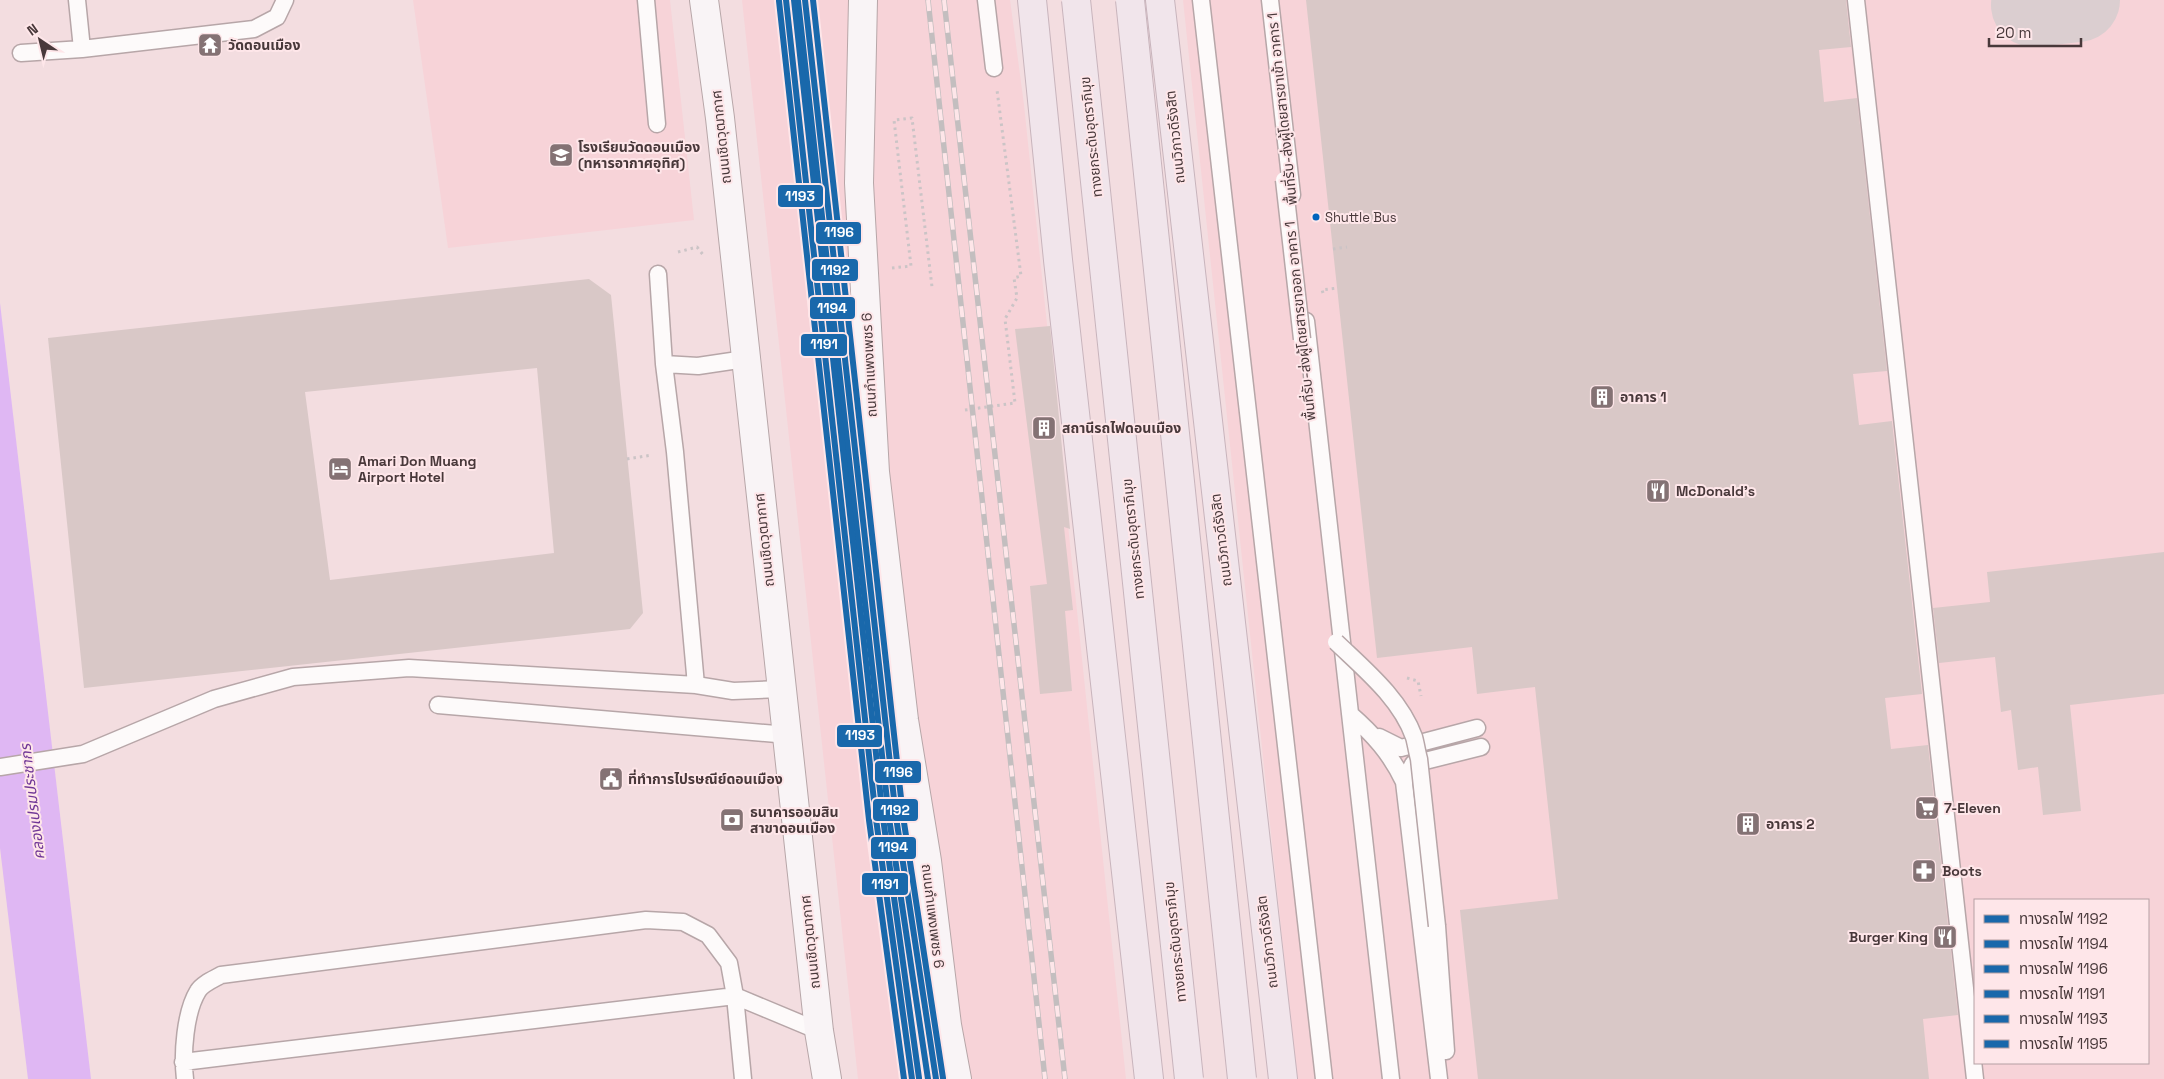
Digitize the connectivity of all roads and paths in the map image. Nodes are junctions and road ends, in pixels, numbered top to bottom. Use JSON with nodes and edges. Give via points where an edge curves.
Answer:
{"nodes":[{"id":1,"x":77,"y":0,"type":"edge"},
{"id":2,"x":285,"y":0,"type":"edge"},
{"id":3,"x":646,"y":0,"type":"edge"},
{"id":4,"x":704,"y":0,"type":"edge"},
{"id":5,"x":798,"y":0,"type":"edge"},
{"id":6,"x":863,"y":0,"type":"edge"},
{"id":7,"x":986,"y":0,"type":"edge"},
{"id":8,"x":1032,"y":0,"type":"edge"},
{"id":9,"x":1076,"y":0,"type":"edge"},
{"id":10,"x":1130,"y":0,"type":"edge"},
{"id":11,"x":1160,"y":0,"type":"edge"},
{"id":12,"x":1201,"y":0,"type":"edge"},
{"id":13,"x":1263,"y":0,"type":"edge"},
{"id":14,"x":1270,"y":0,"type":"edge"},
{"id":15,"x":1856,"y":0,"type":"edge"},
{"id":16,"x":82,"y":49,"type":"junction"},
{"id":17,"x":21,"y":53,"type":"dead end"},
{"id":18,"x":994,"y":68,"type":"joint"},
{"id":19,"x":657,"y":124,"type":"dead end"},
{"id":20,"x":697,"y":247,"type":"dead end"},
{"id":21,"x":1347,"y":247,"type":"dead end"},
{"id":22,"x":1333,"y":249,"type":"dead end"},
{"id":23,"x":678,"y":252,"type":"dead end"},
{"id":24,"x":658,"y":274,"type":"dead end"},
{"id":25,"x":891,"y":278,"type":"dead end"},
{"id":26,"x":932,"y":287,"type":"dead end"},
{"id":27,"x":745,"y":359,"type":"junction"},
{"id":28,"x":664,"y":364,"type":"junction"},
{"id":29,"x":965,"y":410,"type":"dead end"},
{"id":30,"x":1339,"y":638,"type":"junction"},
{"id":31,"x":696,"y":685,"type":"junction"},
{"id":32,"x":781,"y":689,"type":"junction"},
{"id":33,"x":438,"y":705,"type":"dead end"},
{"id":34,"x":1350,"y":714,"type":"junction"},
{"id":35,"x":1477,"y":728,"type":"dead end"},
{"id":36,"x":1373,"y":734,"type":"junction"},
{"id":37,"x":788,"y":735,"type":"junction"},
{"id":38,"x":1481,"y":748,"type":"dead end"},
{"id":39,"x":0,"y":767,"type":"edge"},
{"id":40,"x":1404,"y":782,"type":"junction"},
{"id":41,"x":735,"y":996,"type":"junction"},
{"id":42,"x":947,"y":1025,"type":"junction"},
{"id":43,"x":820,"y":1031,"type":"junction"},
{"id":44,"x":1974,"y":1061,"type":"edge"},
{"id":45,"x":183,"y":1062,"type":"junction"},
{"id":46,"x":1974,"y":1064,"type":"edge"},
{"id":47,"x":185,"y":1079,"type":"edge"},
{"id":48,"x":743,"y":1079,"type":"edge"},
{"id":49,"x":827,"y":1079,"type":"edge"},
{"id":50,"x":957,"y":1079,"type":"edge"},
{"id":51,"x":1149,"y":1079,"type":"edge"},
{"id":52,"x":1189,"y":1079,"type":"edge"},
{"id":53,"x":1242,"y":1079,"type":"edge"},
{"id":54,"x":1283,"y":1079,"type":"edge"},
{"id":55,"x":1324,"y":1079,"type":"edge"},
{"id":56,"x":1385,"y":1079,"type":"edge"},
{"id":57,"x":1391,"y":1079,"type":"edge"},
{"id":58,"x":1439,"y":1079,"type":"edge"},
{"id":59,"x":1448,"y":1079,"type":"edge"},
{"id":60,"x":1976,"y":1079,"type":"edge"}],
"edges":[{"from":1,"to":16,"type":"lane"},
{"from":2,"to":16,"type":"lane","via":[[277,17],[254,29]]},
{"from":3,"to":19,"type":"lane"},
{"from":4,"to":27,"type":"main road","name":"ถนนเชิดวุฒากาศ","via":[[720,118]]},
{"from":5,"to":42,"type":"main road","name":"ถนนกำแพงเพชร 6","via":[[804,92],[898,889]]},
{"from":6,"to":42,"type":"main road","name":"ถนนกำแพงเพชร 6","via":[[859,183],[875,472],[904,720]]},
{"from":7,"to":18,"type":"lane"},
{"from":8,"to":51,"type":"highway"},
{"from":9,"to":52,"type":"highway","name":"ทางยกระดับอุตราภิมุข","bridge":true},
{"from":10,"to":53,"type":"highway","bridge":true},
{"from":11,"to":54,"type":"highway","name":"ถนนวิภาวดีรังสิต"},
{"from":12,"to":55,"type":"lane"},
{"from":13,"to":30,"type":"lane","name":"พื้นที่รับ-ส่งผู้โดยสารขาออก อาคาร 1","bridge":true},
{"from":14,"to":30,"type":"lane","name":"พื้นที่รับ-ส่งผู้โดยสารขาเข้า อาคาร 1"},
{"from":15,"to":44,"type":"lane"},
{"from":16,"to":17,"type":"lane"},
{"from":18,"to":29,"type":"path","via":[[1021,276],[1014,278],[1017,298],[1005,319],[1015,403]]},
{"from":20,"to":23,"type":"path"},
{"from":21,"to":22,"type":"path"},
{"from":24,"to":28,"type":"lane"},
{"from":25,"to":26,"type":"path","via":[[890,269],[911,266],[894,120],[912,118]]},
{"from":27,"to":28,"type":"lane","via":[[698,366]]},
{"from":27,"to":32,"type":"main road","name":"ถนนเชิดวุฒากาศ"},
{"from":28,"to":31,"type":"lane"},
{"from":30,"to":34,"type":"lane"},
{"from":30,"to":56,"type":"lane"},
{"from":30,"to":59,"type":"lane","bridge":true,"via":[[1399,708],[1413,736],[1419,759],[1437,926]]},
{"from":31,"to":32,"type":"lane","via":[[733,691]]},
{"from":31,"to":39,"type":"lane","via":[[409,668],[294,678],[214,699],[83,754]]},
{"from":32,"to":37,"type":"main road","name":"ถนนเชิดวุฒากาศ"},
{"from":33,"to":37,"type":"lane"},
{"from":34,"to":36,"type":"lane"},
{"from":34,"to":57,"type":"lane"},
{"from":35,"to":36,"type":"lane","via":[[1401,748]]},
{"from":36,"to":40,"type":"lane","via":[[1397,765]]},
{"from":37,"to":43,"type":"main road","name":"ถนนเชิดวุฒากาศ"},
{"from":38,"to":40,"type":"lane","via":[[1413,764]]},
{"from":40,"to":58,"type":"lane"},
{"from":41,"to":43,"type":"lane"},
{"from":41,"to":45,"type":"lane"},
{"from":41,"to":45,"type":"lane","via":[[729,963],[708,935],[683,922],[646,920],[221,975],[199,989],[190,1008]]},
{"from":41,"to":48,"type":"lane"},
{"from":42,"to":50,"type":"main road","name":"ถนนกำแพงเพชร 6"},
{"from":43,"to":49,"type":"main road","name":"ถนนเชิดวุฒากาศ"},
{"from":45,"to":47,"type":"lane"},
{"from":46,"to":60,"type":"lane"}]}
